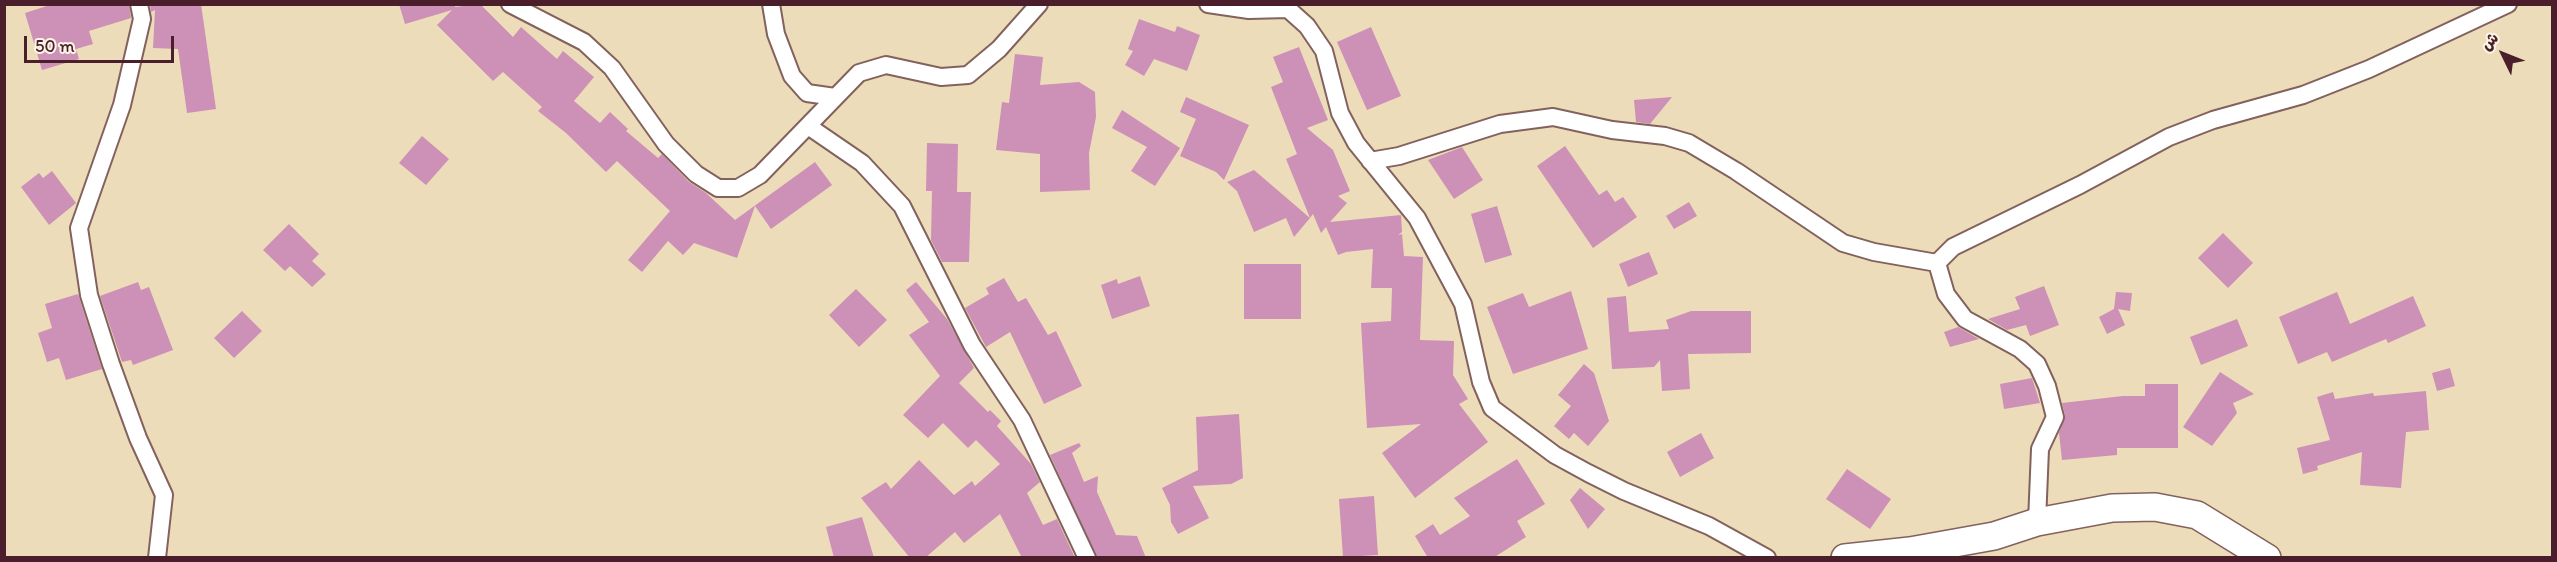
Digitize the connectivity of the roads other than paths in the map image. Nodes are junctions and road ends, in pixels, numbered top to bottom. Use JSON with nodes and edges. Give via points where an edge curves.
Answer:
{"nodes":[{"id":1,"x":139,"y":4,"type":"edge"},
{"id":2,"x":510,"y":4,"type":"edge"},
{"id":3,"x":771,"y":4,"type":"edge"},
{"id":4,"x":1039,"y":4,"type":"edge"},
{"id":5,"x":1208,"y":4,"type":"edge"},
{"id":6,"x":2508,"y":4,"type":"edge"},
{"id":7,"x":835,"y":97,"type":"junction"},
{"id":8,"x":808,"y":126,"type":"junction"},
{"id":9,"x":1370,"y":161,"type":"junction"},
{"id":10,"x":1937,"y":263,"type":"junction"},
{"id":11,"x":2037,"y":522,"type":"junction"},
{"id":12,"x":157,"y":558,"type":"edge"},
{"id":13,"x":1087,"y":558,"type":"edge"},
{"id":14,"x":1767,"y":558,"type":"edge"},
{"id":15,"x":1845,"y":558,"type":"edge"},
{"id":16,"x":2267,"y":558,"type":"edge"}],
"edges":[{"from":1,"to":12,"type":"street","via":[[142,20],[122,105],[79,228],[89,295],[138,438],[164,495]]},
{"from":2,"to":8,"type":"street","via":[[584,42],[612,68],[666,144],[696,174],[718,188],[738,188],[760,175]]},
{"from":3,"to":7,"type":"street","via":[[776,34],[792,76],[807,93]]},
{"from":4,"to":7,"type":"street","via":[[999,49],[968,75],[941,77],[886,65],[859,73]]},
{"from":5,"to":9,"type":"street","via":[[1249,10],[1288,9],[1306,26],[1324,51],[1340,112]]},
{"from":6,"to":10,"type":"street","via":[[2369,69],[2303,95],[2213,120],[2169,137],[1953,247]]},
{"from":7,"to":8,"type":"street"},
{"from":8,"to":13,"type":"street","via":[[862,163],[902,206],[972,345],[1022,420]]},
{"from":9,"to":10,"type":"street","via":[[1399,156],[1500,124],[1553,117],[1665,136],[1689,143],[1736,171],[1843,243]]},
{"from":9,"to":14,"type":"street","via":[[1417,218],[1444,265],[1463,304],[1481,382],[1492,408],[1539,444],[1588,473],[1709,526]]},
{"from":10,"to":11,"type":"street","via":[[1946,294],[1965,319],[2020,350],[2037,364],[2047,386],[2055,417],[2040,449]]},
{"from":11,"to":15,"type":"main road","via":[[1994,536]]},
{"from":11,"to":16,"type":"main road","via":[[2112,508],[2155,507],[2197,515]]}]}
